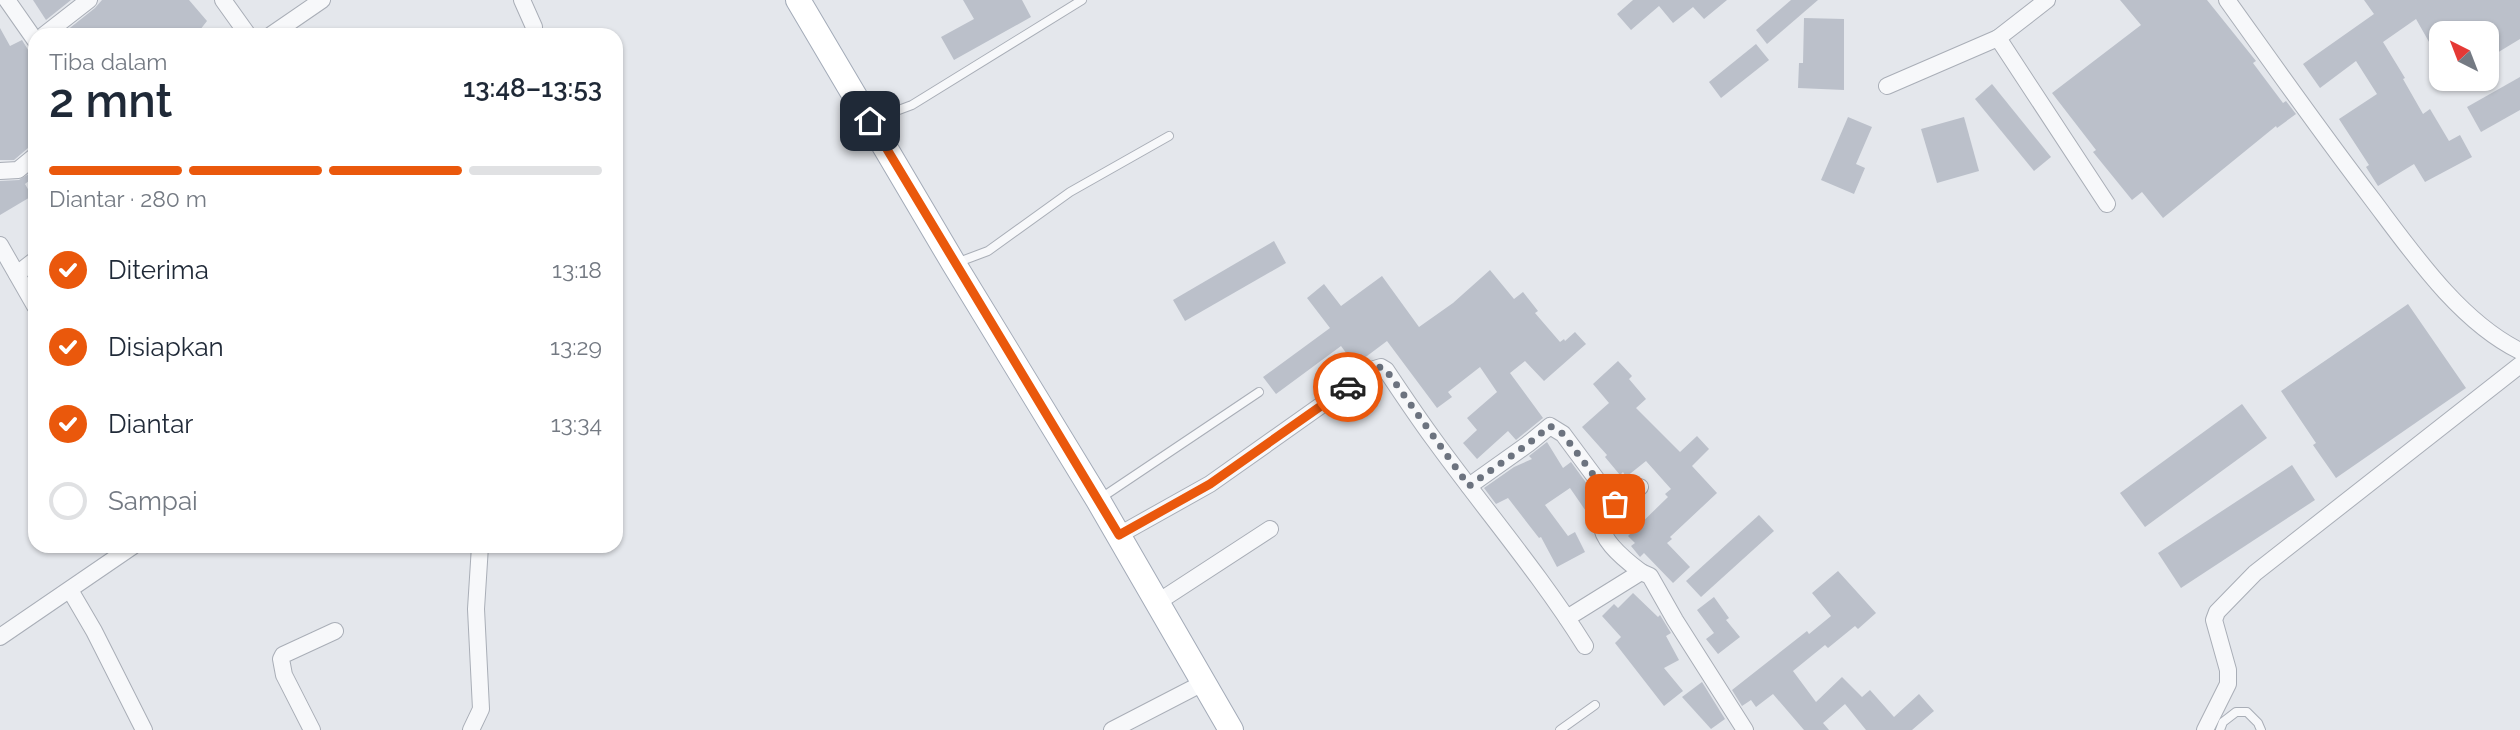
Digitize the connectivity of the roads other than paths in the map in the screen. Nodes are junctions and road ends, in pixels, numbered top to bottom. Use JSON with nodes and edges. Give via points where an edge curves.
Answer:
{"nodes":[{"id":1,"x":7,"y":0,"type":"edge"},
{"id":2,"x":89,"y":0,"type":"edge"},
{"id":3,"x":223,"y":0,"type":"edge"},
{"id":4,"x":322,"y":0,"type":"edge"},
{"id":5,"x":522,"y":0,"type":"edge"},
{"id":6,"x":798,"y":0,"type":"edge"},
{"id":7,"x":1082,"y":0,"type":"edge"},
{"id":8,"x":2047,"y":0,"type":"edge"},
{"id":9,"x":2227,"y":0,"type":"edge"},
{"id":10,"x":53,"y":28,"type":"edge"},
{"id":11,"x":243,"y":28,"type":"edge"},
{"id":12,"x":281,"y":28,"type":"edge"},
{"id":13,"x":534,"y":28,"type":"edge"},
{"id":14,"x":28,"y":30,"type":"edge"},
{"id":15,"x":1998,"y":38,"type":"junction"},
{"id":16,"x":1887,"y":86,"type":"dead end"},
{"id":17,"x":870,"y":121,"type":"junction"},
{"id":18,"x":1169,"y":136,"type":"dead end"},
{"id":19,"x":28,"y":162,"type":"edge"},
{"id":20,"x":0,"y":171,"type":"edge"},
{"id":21,"x":2107,"y":204,"type":"dead end"},
{"id":22,"x":0,"y":245,"type":"edge"},
{"id":23,"x":954,"y":264,"type":"junction"},
{"id":24,"x":28,"y":265,"type":"edge"},
{"id":25,"x":17,"y":274,"type":"junction"},
{"id":26,"x":28,"y":294,"type":"edge"},
{"id":27,"x":2520,"y":351,"type":"edge"},
{"id":28,"x":2520,"y":365,"type":"edge"},
{"id":29,"x":1259,"y":392,"type":"dead end"},
{"id":30,"x":1469,"y":486,"type":"junction"},
{"id":31,"x":1640,"y":487,"type":"dead end"},
{"id":32,"x":1098,"y":500,"type":"junction"},
{"id":33,"x":1615,"y":504,"type":"junction"},
{"id":34,"x":1270,"y":529,"type":"dead end"},
{"id":35,"x":1119,"y":535,"type":"junction"},
{"id":36,"x":123,"y":553,"type":"edge"},
{"id":37,"x":480,"y":553,"type":"edge"},
{"id":38,"x":1641,"y":572,"type":"junction"},
{"id":39,"x":70,"y":590,"type":"junction"},
{"id":40,"x":1158,"y":602,"type":"junction"},
{"id":41,"x":1567,"y":618,"type":"junction"},
{"id":42,"x":335,"y":631,"type":"dead end"},
{"id":43,"x":0,"y":637,"type":"edge"},
{"id":44,"x":1585,"y":646,"type":"dead end"},
{"id":45,"x":1203,"y":683,"type":"junction"},
{"id":46,"x":1595,"y":705,"type":"dead end"},
{"id":47,"x":144,"y":730,"type":"edge"},
{"id":48,"x":312,"y":730,"type":"edge"},
{"id":49,"x":471,"y":730,"type":"edge"},
{"id":50,"x":1112,"y":730,"type":"edge"},
{"id":51,"x":1231,"y":730,"type":"edge"},
{"id":52,"x":1560,"y":730,"type":"edge"},
{"id":53,"x":1745,"y":730,"type":"edge"},
{"id":54,"x":2205,"y":730,"type":"edge"},
{"id":55,"x":2220,"y":730,"type":"edge"},
{"id":56,"x":2261,"y":730,"type":"edge"}],
"edges":[{"from":1,"to":14,"type":"street"},
{"from":2,"to":10,"type":"street"},
{"from":3,"to":11,"type":"street"},
{"from":4,"to":12,"type":"street"},
{"from":5,"to":13,"type":"street"},
{"from":6,"to":17,"type":"main road"},
{"from":7,"to":17,"type":"lane","via":[[912,105]]},
{"from":8,"to":15,"type":"street"},
{"from":9,"to":27,"type":"street","via":[[2404,241],[2473,320]]},
{"from":15,"to":16,"type":"street"},
{"from":15,"to":21,"type":"street"},
{"from":17,"to":23,"type":"main road"},
{"from":18,"to":23,"type":"lane","via":[[1070,192],[988,251]]},
{"from":19,"to":20,"type":"street","via":[[18,170]]},
{"from":22,"to":25,"type":"street"},
{"from":23,"to":32,"type":"main road"},
{"from":24,"to":25,"type":"street"},
{"from":25,"to":26,"type":"street"},
{"from":28,"to":54,"type":"street","via":[[2255,573],[2223,605],[2214,620],[2228,684]]},
{"from":29,"to":32,"type":"lane"},
{"from":30,"to":33,"type":"street","via":[[1550,426],[1563,434]]},
{"from":30,"to":35,"type":"street","via":[[1381,367],[1210,484]]},
{"from":30,"to":41,"type":"street"},
{"from":31,"to":33,"type":"street"},
{"from":32,"to":35,"type":"main road"},
{"from":33,"to":38,"type":"street","via":[[1602,517],[1605,538]]},
{"from":34,"to":40,"type":"street"},
{"from":35,"to":40,"type":"main road"},
{"from":36,"to":39,"type":"street"},
{"from":37,"to":49,"type":"street","via":[[476,609],[481,709]]},
{"from":38,"to":41,"type":"street"},
{"from":38,"to":53,"type":"street","via":[[1650,576]]},
{"from":39,"to":43,"type":"street"},
{"from":39,"to":47,"type":"street"},
{"from":40,"to":45,"type":"main road"},
{"from":41,"to":44,"type":"street"},
{"from":42,"to":48,"type":"street","via":[[281,659],[284,675]]},
{"from":45,"to":50,"type":"street"},
{"from":45,"to":51,"type":"main road"},
{"from":46,"to":52,"type":"lane"},
{"from":55,"to":56,"type":"lane","via":[[2236,712],[2247,712]]}]}
